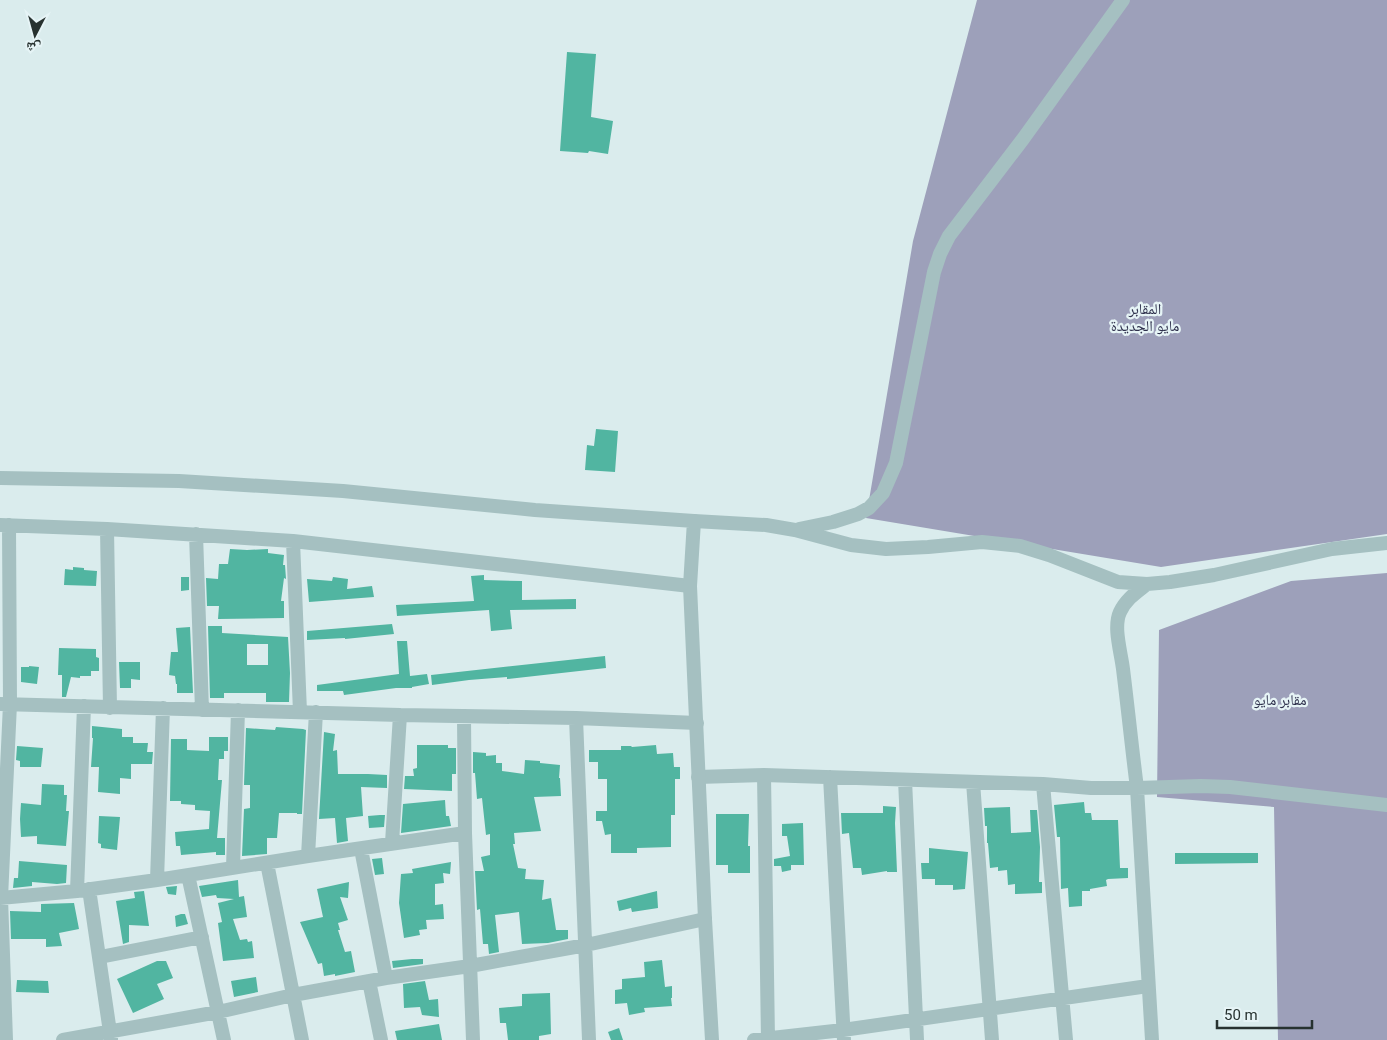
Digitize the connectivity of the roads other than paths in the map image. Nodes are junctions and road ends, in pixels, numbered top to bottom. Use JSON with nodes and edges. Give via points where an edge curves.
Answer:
{"nodes":[{"id":1,"x":1123,"y":0,"type":"edge"},
{"id":2,"x":0,"y":478,"type":"edge"},
{"id":3,"x":694,"y":521,"type":"junction"},
{"id":4,"x":5,"y":525,"type":"edge"},
{"id":5,"x":107,"y":529,"type":"junction"},
{"id":6,"x":795,"y":530,"type":"junction"},
{"id":7,"x":196,"y":534,"type":"junction"},
{"id":8,"x":293,"y":541,"type":"junction"},
{"id":9,"x":1387,"y":543,"type":"edge"},
{"id":10,"x":1147,"y":584,"type":"junction"},
{"id":11,"x":690,"y":586,"type":"junction"},
{"id":12,"x":5,"y":704,"type":"edge"},
{"id":13,"x":84,"y":706,"type":"junction"},
{"id":14,"x":110,"y":708,"type":"junction"},
{"id":15,"x":163,"y":708,"type":"junction"},
{"id":16,"x":202,"y":710,"type":"junction"},
{"id":17,"x":238,"y":710,"type":"junction"},
{"id":18,"x":300,"y":712,"type":"junction"},
{"id":19,"x":316,"y":712,"type":"junction"},
{"id":20,"x":400,"y":715,"type":"junction"},
{"id":21,"x":464,"y":716,"type":"junction"},
{"id":22,"x":576,"y":718,"type":"junction"},
{"id":23,"x":696,"y":723,"type":"junction"},
{"id":24,"x":764,"y":775,"type":"junction"},
{"id":25,"x":698,"y":777,"type":"junction"},
{"id":26,"x":830,"y":777,"type":"junction"},
{"id":27,"x":905,"y":780,"type":"junction"},
{"id":28,"x":972,"y":782,"type":"junction"},
{"id":29,"x":1043,"y":784,"type":"junction"},
{"id":30,"x":1137,"y":788,"type":"junction"},
{"id":31,"x":1387,"y":805,"type":"edge"},
{"id":32,"x":465,"y":833,"type":"junction"},
{"id":33,"x":392,"y":843,"type":"junction"},
{"id":34,"x":361,"y":849,"type":"junction"},
{"id":35,"x":308,"y":856,"type":"junction"},
{"id":36,"x":267,"y":863,"type":"junction"},
{"id":37,"x":233,"y":868,"type":"junction"},
{"id":38,"x":188,"y":875,"type":"junction"},
{"id":39,"x":157,"y":880,"type":"junction"},
{"id":40,"x":83,"y":890,"type":"junction"},
{"id":41,"x":0,"y":898,"type":"edge"},
{"id":42,"x":705,"y":918,"type":"junction"},
{"id":43,"x":202,"y":937,"type":"junction"},
{"id":44,"x":586,"y":945,"type":"junction"},
{"id":45,"x":100,"y":957,"type":"junction"},
{"id":46,"x":470,"y":966,"type":"junction"},
{"id":47,"x":386,"y":978,"type":"junction"},
{"id":48,"x":369,"y":982,"type":"junction"},
{"id":49,"x":1148,"y":986,"type":"junction"},
{"id":50,"x":293,"y":996,"type":"junction"},
{"id":51,"x":1063,"y":998,"type":"junction"},
{"id":52,"x":989,"y":1009,"type":"junction"},
{"id":53,"x":218,"y":1012,"type":"junction"},
{"id":54,"x":916,"y":1019,"type":"junction"},
{"id":55,"x":844,"y":1035,"type":"edge"},
{"id":56,"x":111,"y":1036,"type":"edge"},
{"id":57,"x":6,"y":1040,"type":"edge"},
{"id":58,"x":63,"y":1040,"type":"edge"},
{"id":59,"x":224,"y":1040,"type":"edge"},
{"id":60,"x":302,"y":1040,"type":"edge"},
{"id":61,"x":381,"y":1040,"type":"edge"},
{"id":62,"x":473,"y":1040,"type":"edge"},
{"id":63,"x":588,"y":1040,"type":"edge"},
{"id":64,"x":712,"y":1040,"type":"edge"},
{"id":65,"x":763,"y":1040,"type":"edge"},
{"id":66,"x":917,"y":1040,"type":"edge"},
{"id":67,"x":992,"y":1040,"type":"edge"},
{"id":68,"x":1066,"y":1040,"type":"edge"},
{"id":69,"x":1152,"y":1040,"type":"edge"}],
"edges":[{"from":1,"to":6,"type":"street","via":[[949,236],[940,254],[896,463],[883,494],[858,514]]},
{"from":2,"to":3,"type":"street","via":[[178,481],[342,491],[535,510]]},
{"from":3,"to":6,"type":"street"},
{"from":3,"to":11,"type":"street"},
{"from":4,"to":5,"type":"street"},
{"from":4,"to":12,"type":"street"},
{"from":5,"to":7,"type":"street"},
{"from":5,"to":14,"type":"street"},
{"from":6,"to":10,"type":"street","via":[[851,546],[886,549],[982,542],[1020,546],[1118,582]]},
{"from":7,"to":8,"type":"street"},
{"from":7,"to":16,"type":"street"},
{"from":8,"to":11,"type":"street"},
{"from":8,"to":18,"type":"street"},
{"from":9,"to":10,"type":"street","via":[[1332,549],[1214,575]]},
{"from":10,"to":30,"type":"street","via":[[1129,599],[1120,611],[1118,621]]},
{"from":11,"to":23,"type":"street"},
{"from":12,"to":13,"type":"street"},
{"from":12,"to":41,"type":"street"},
{"from":13,"to":14,"type":"street"},
{"from":13,"to":40,"type":"street"},
{"from":14,"to":15,"type":"street"},
{"from":15,"to":16,"type":"street"},
{"from":15,"to":39,"type":"street"},
{"from":16,"to":17,"type":"street"},
{"from":17,"to":18,"type":"street"},
{"from":17,"to":37,"type":"street"},
{"from":18,"to":19,"type":"street"},
{"from":19,"to":20,"type":"street"},
{"from":19,"to":35,"type":"street"},
{"from":20,"to":21,"type":"street"},
{"from":20,"to":33,"type":"street"},
{"from":21,"to":22,"type":"street"},
{"from":21,"to":32,"type":"street"},
{"from":22,"to":23,"type":"street"},
{"from":22,"to":44,"type":"street"},
{"from":23,"to":25,"type":"street"},
{"from":24,"to":25,"type":"street"},
{"from":24,"to":26,"type":"street"},
{"from":24,"to":65,"type":"street"},
{"from":25,"to":42,"type":"street"},
{"from":26,"to":27,"type":"street"},
{"from":26,"to":55,"type":"street"},
{"from":27,"to":28,"type":"street"},
{"from":27,"to":54,"type":"street"},
{"from":28,"to":29,"type":"street"},
{"from":28,"to":52,"type":"street"},
{"from":29,"to":30,"type":"street"},
{"from":29,"to":51,"type":"street"},
{"from":30,"to":31,"type":"street","via":[[1230,787]]},
{"from":30,"to":49,"type":"street"},
{"from":32,"to":33,"type":"street"},
{"from":32,"to":46,"type":"street"},
{"from":33,"to":34,"type":"street"},
{"from":34,"to":35,"type":"street"},
{"from":34,"to":47,"type":"street"},
{"from":35,"to":36,"type":"street"},
{"from":36,"to":37,"type":"street"},
{"from":36,"to":50,"type":"street"},
{"from":37,"to":38,"type":"street"},
{"from":38,"to":39,"type":"street"},
{"from":38,"to":43,"type":"street"},
{"from":39,"to":40,"type":"street"},
{"from":40,"to":41,"type":"street"},
{"from":40,"to":45,"type":"street"},
{"from":41,"to":57,"type":"street"},
{"from":42,"to":44,"type":"street"},
{"from":42,"to":64,"type":"street"},
{"from":43,"to":45,"type":"street"},
{"from":43,"to":53,"type":"street"},
{"from":44,"to":46,"type":"street"},
{"from":44,"to":63,"type":"street"},
{"from":45,"to":56,"type":"street"},
{"from":46,"to":47,"type":"street"},
{"from":46,"to":62,"type":"street"},
{"from":47,"to":48,"type":"street"},
{"from":48,"to":50,"type":"street"},
{"from":48,"to":61,"type":"street"},
{"from":49,"to":51,"type":"street"},
{"from":49,"to":69,"type":"street"},
{"from":50,"to":53,"type":"street"},
{"from":50,"to":60,"type":"street"},
{"from":51,"to":52,"type":"street"},
{"from":51,"to":68,"type":"street"},
{"from":52,"to":54,"type":"street"},
{"from":52,"to":67,"type":"street"},
{"from":53,"to":56,"type":"street"},
{"from":53,"to":59,"type":"street"},
{"from":54,"to":55,"type":"street"},
{"from":54,"to":66,"type":"street"},
{"from":55,"to":65,"type":"street"},
{"from":56,"to":58,"type":"street"}]}
